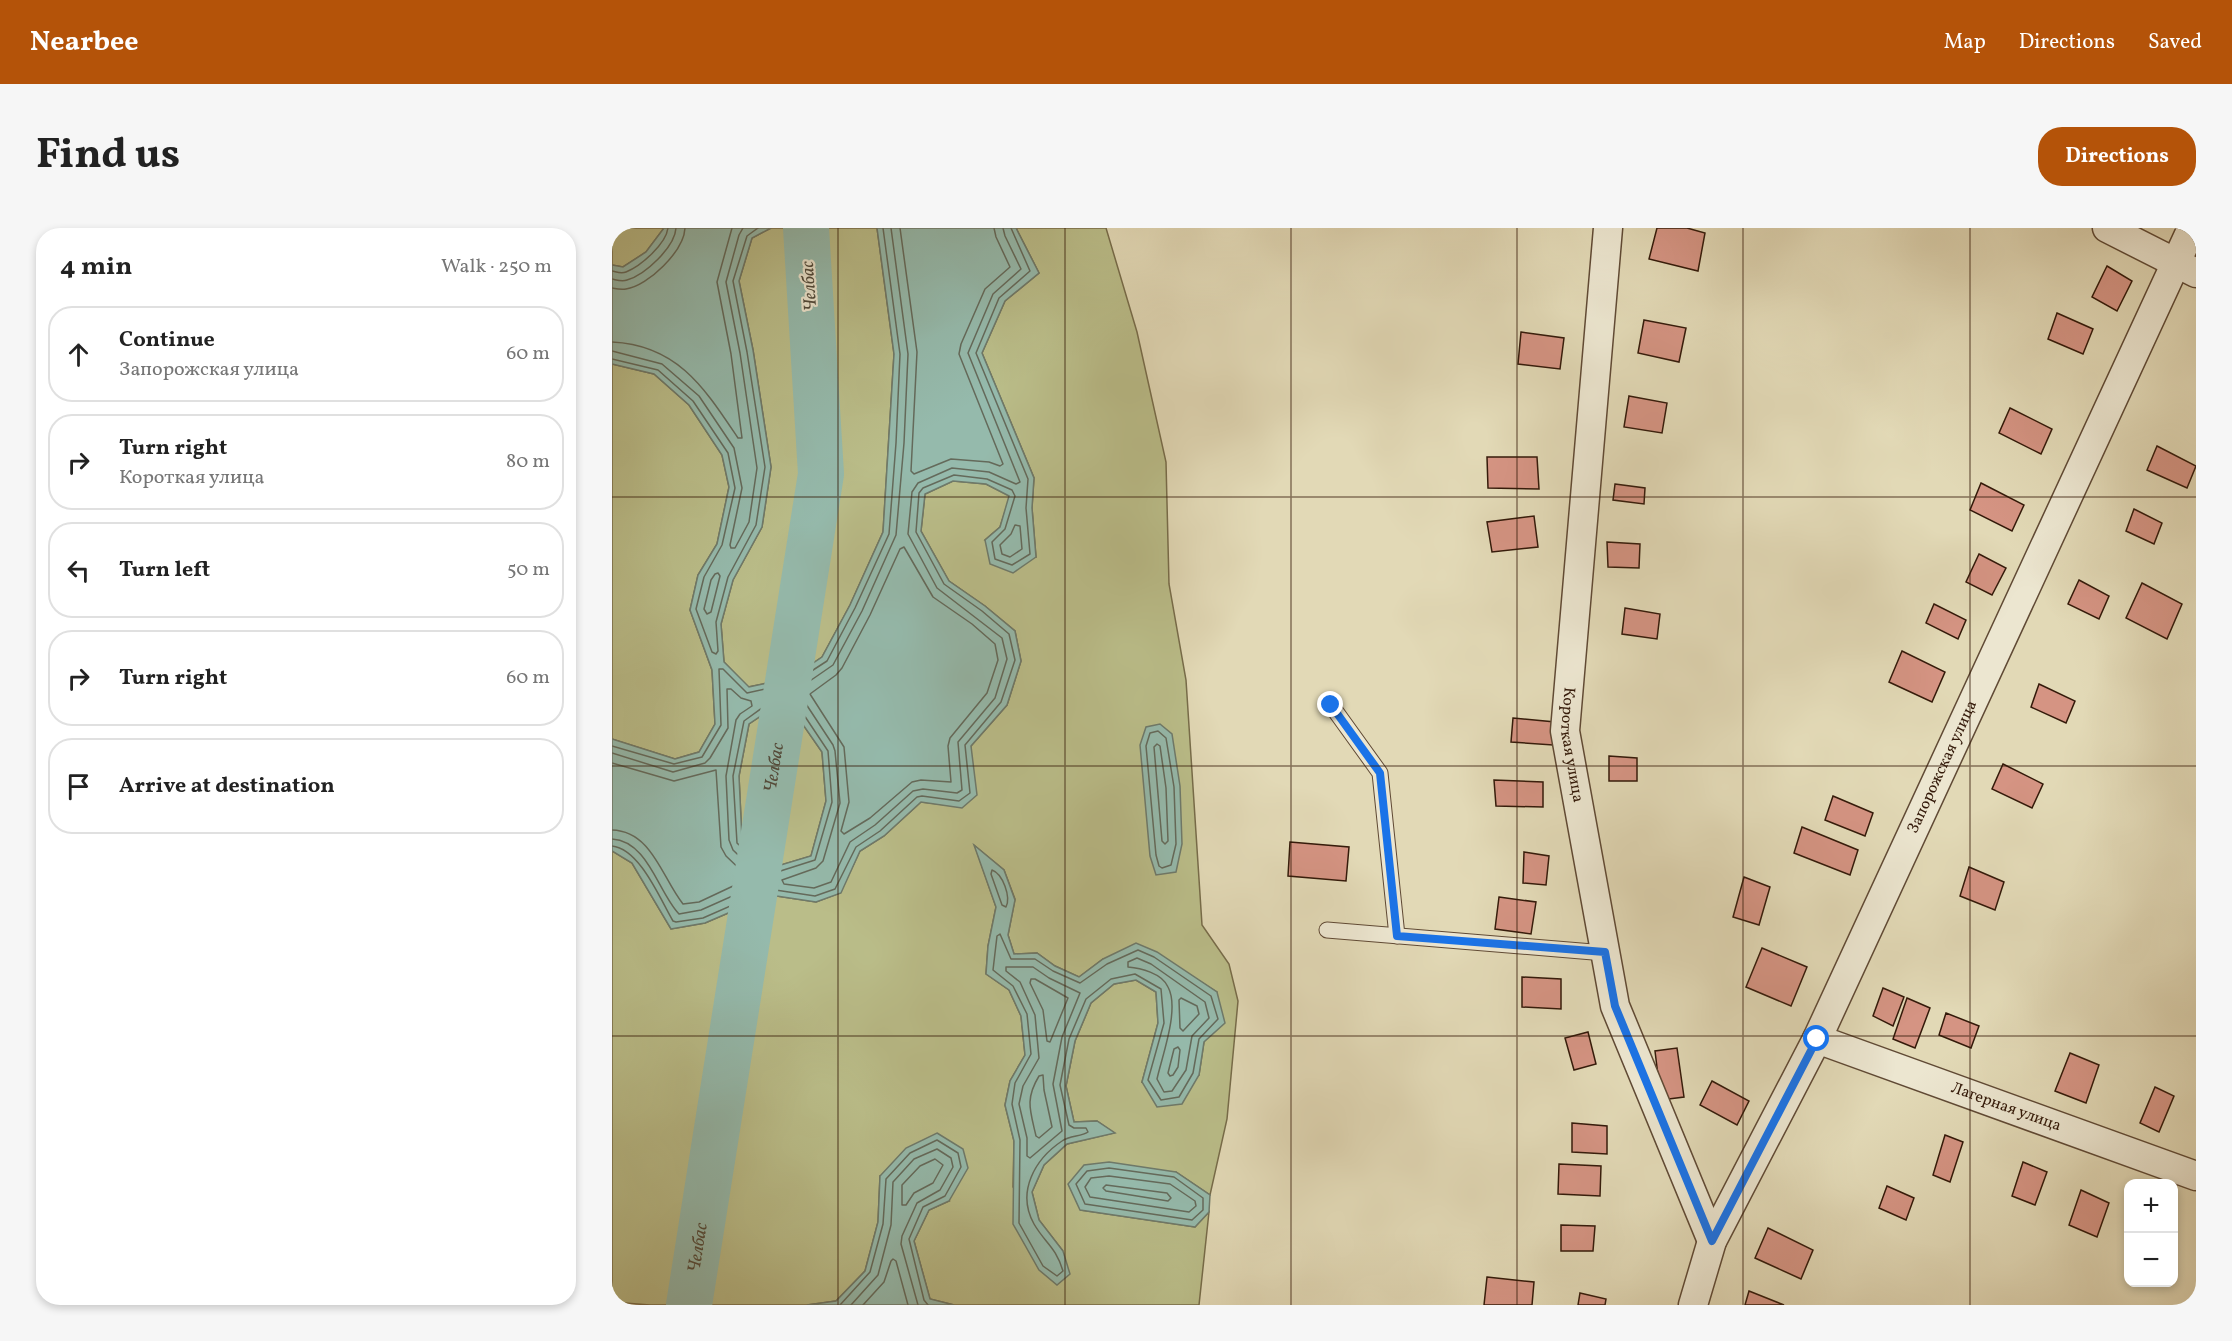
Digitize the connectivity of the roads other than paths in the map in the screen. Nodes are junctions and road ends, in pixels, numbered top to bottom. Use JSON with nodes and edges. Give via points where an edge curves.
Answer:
{"nodes":[{"id":1,"x":1608,"y":228,"type":"edge"},
{"id":2,"x":2108,"y":228,"type":"edge"},
{"id":3,"x":2192,"y":228,"type":"edge"},
{"id":4,"x":2186,"y":268,"type":"edge"},
{"id":5,"x":1331,"y":705,"type":"dead end"},
{"id":6,"x":1327,"y":930,"type":"dead end"},
{"id":7,"x":1397,"y":936,"type":"junction"},
{"id":8,"x":1605,"y":952,"type":"junction"},
{"id":9,"x":1817,"y":1039,"type":"junction"},
{"id":10,"x":2196,"y":1176,"type":"edge"},
{"id":11,"x":1712,"y":1241,"type":"junction"},
{"id":12,"x":1693,"y":1305,"type":"edge"}],
"edges":[{"from":1,"to":8,"type":"street","name":"Короткая улица","via":[[1565,731]]},
{"from":2,"to":4,"type":"street"},
{"from":3,"to":4,"type":"street","name":"Запорожская улица"},
{"from":4,"to":9,"type":"street","name":"Запорожская улица"},
{"from":5,"to":7,"type":"lane","via":[[1380,773]]},
{"from":6,"to":7,"type":"lane"},
{"from":7,"to":8,"type":"lane"},
{"from":8,"to":11,"type":"street","name":"Короткая улица","via":[[1615,1006]]},
{"from":9,"to":10,"type":"street","name":"Лагерная улица"},
{"from":9,"to":11,"type":"street","name":"Запорожская улица"},
{"from":11,"to":12,"type":"street","name":"Запорожская улица"}]}
